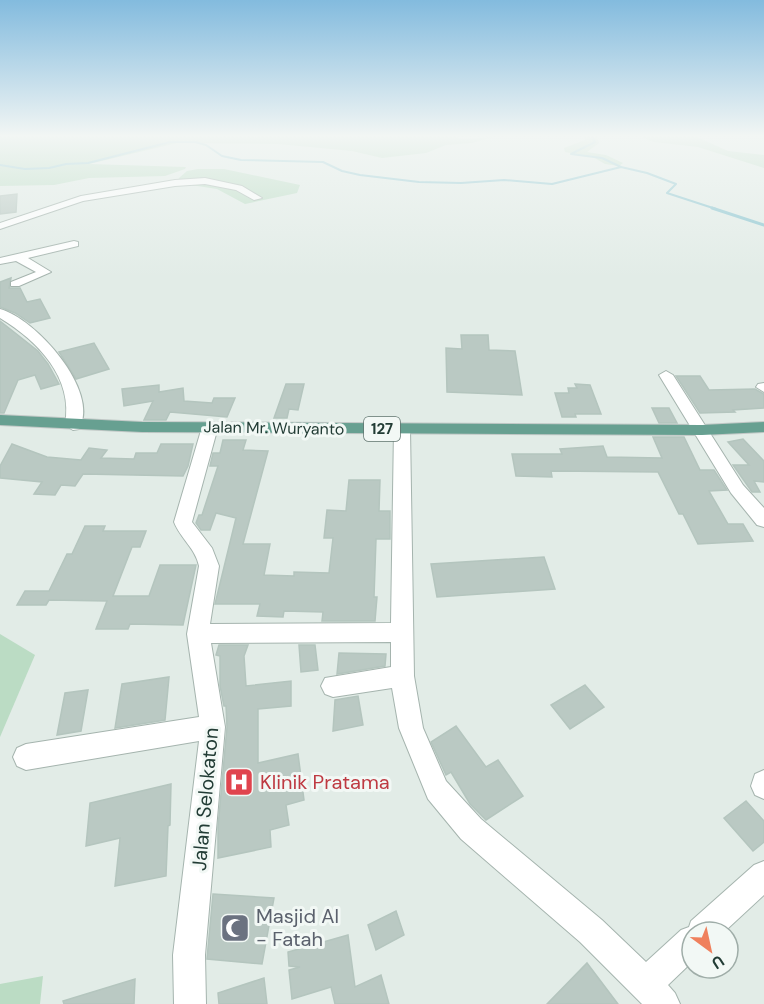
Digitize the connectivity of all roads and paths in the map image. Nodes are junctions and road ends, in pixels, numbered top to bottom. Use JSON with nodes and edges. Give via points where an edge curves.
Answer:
{"nodes":[{"id":1,"x":171,"y":184,"type":"edge"},
{"id":2,"x":219,"y":184,"type":"edge"},
{"id":3,"x":257,"y":198,"type":"dead end"},
{"id":4,"x":0,"y":226,"type":"edge"},
{"id":5,"x":74,"y":244,"type":"dead end"},
{"id":6,"x":18,"y":257,"type":"junction"},
{"id":7,"x":0,"y":261,"type":"edge"},
{"id":8,"x":15,"y":284,"type":"dead end"},
{"id":9,"x":0,"y":314,"type":"edge"},
{"id":10,"x":666,"y":375,"type":"dead end"},
{"id":11,"x":0,"y":420,"type":"edge"},
{"id":12,"x":73,"y":425,"type":"junction"},
{"id":13,"x":210,"y":427,"type":"junction"},
{"id":14,"x":402,"y":429,"type":"junction"},
{"id":15,"x":762,"y":429,"type":"edge"},
{"id":16,"x":702,"y":430,"type":"junction"},
{"id":17,"x":764,"y":520,"type":"edge"},
{"id":18,"x":400,"y":632,"type":"junction"},
{"id":19,"x":198,"y":634,"type":"junction"},
{"id":20,"x":402,"y":676,"type":"junction"},
{"id":21,"x":333,"y":686,"type":"dead end"},
{"id":22,"x":213,"y":727,"type":"junction"},
{"id":23,"x":26,"y":757,"type":"dead end"},
{"id":24,"x":764,"y":875,"type":"edge"},
{"id":25,"x":715,"y":920,"type":"edge"},
{"id":26,"x":680,"y":958,"type":"edge"},
{"id":27,"x":655,"y":994,"type":"edge"},
{"id":28,"x":190,"y":1004,"type":"edge"}],
"edges":[{"from":1,"to":4,"type":"street","via":[[81,199]]},
{"from":2,"to":3,"type":"street","via":[[239,188]]},
{"from":5,"to":6,"type":"street"},
{"from":6,"to":7,"type":"street"},
{"from":6,"to":8,"type":"street","via":[[45,272]]},
{"from":9,"to":12,"type":"street","via":[[32,338],[60,367],[73,390]]},
{"from":10,"to":16,"type":"street"},
{"from":11,"to":12,"type":"main road","name":"Jalan Mr. Wuryanto","number":"127"},
{"from":12,"to":13,"type":"main road","name":"Jalan Mr. Wuryanto","number":"127"},
{"from":13,"to":14,"type":"main road","name":"Jalan Mr. Wuryanto","number":"127"},
{"from":13,"to":19,"type":"street","name":"Jalan Selokaton","via":[[183,522],[208,556]]},
{"from":14,"to":16,"type":"main road","name":"Jalan Mr. Wuryanto","number":"127"},
{"from":14,"to":18,"type":"street"},
{"from":15,"to":16,"type":"main road","name":"Jalan Mr. Wuryanto","number":"127"},
{"from":16,"to":17,"type":"street","via":[[737,489]]},
{"from":18,"to":19,"type":"street"},
{"from":18,"to":20,"type":"street"},
{"from":19,"to":22,"type":"street","name":"Jalan Selokaton"},
{"from":20,"to":21,"type":"street"},
{"from":20,"to":27,"type":"street","via":[[411,728],[437,790],[471,829],[591,931]]},
{"from":22,"to":23,"type":"street"},
{"from":22,"to":28,"type":"street","name":"Jalan Selokaton","via":[[189,955]]},
{"from":24,"to":25,"type":"street"},
{"from":26,"to":27,"type":"street"}]}
